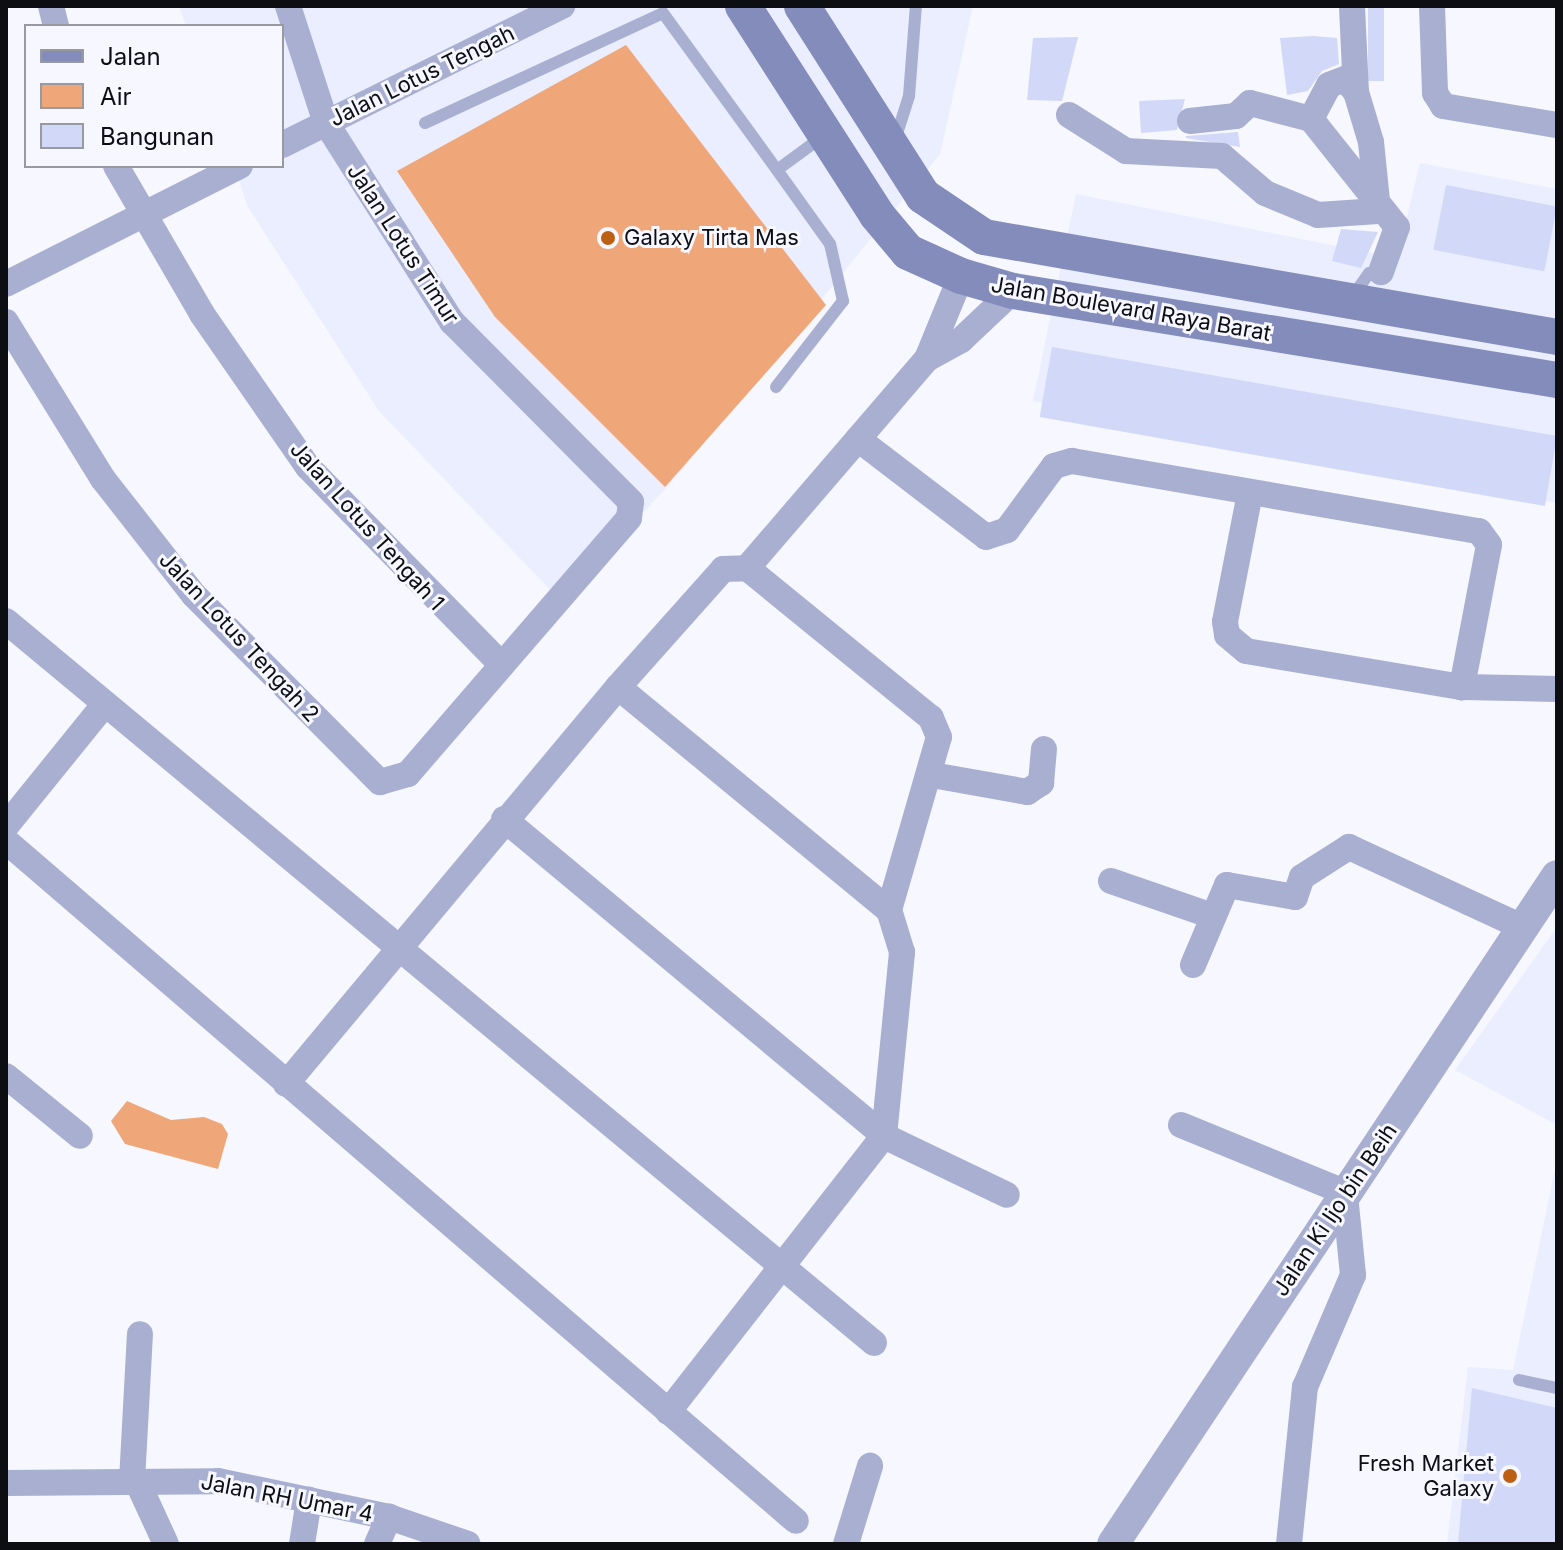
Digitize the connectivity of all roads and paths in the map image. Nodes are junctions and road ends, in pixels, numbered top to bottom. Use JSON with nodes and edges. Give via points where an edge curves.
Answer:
{"nodes":[{"id":1,"x":288,"y":6,"type":"edge"},
{"id":2,"x":562,"y":6,"type":"edge"},
{"id":3,"x":743,"y":6,"type":"edge"},
{"id":4,"x":802,"y":6,"type":"edge"},
{"id":5,"x":916,"y":6,"type":"edge"},
{"id":6,"x":1352,"y":6,"type":"edge"},
{"id":7,"x":1432,"y":6,"type":"edge"},
{"id":8,"x":1356,"y":92,"type":"junction"},
{"id":9,"x":1069,"y":115,"type":"dead end"},
{"id":10,"x":1311,"y":119,"type":"junction"},
{"id":11,"x":1190,"y":121,"type":"dead end"},
{"id":12,"x":326,"y":123,"type":"junction"},
{"id":13,"x":425,"y":123,"type":"dead end"},
{"id":14,"x":1557,"y":125,"type":"edge"},
{"id":15,"x":828,"y":133,"type":"junction"},
{"id":16,"x":284,"y":144,"type":"edge"},
{"id":17,"x":892,"y":148,"type":"junction"},
{"id":18,"x":117,"y":168,"type":"edge"},
{"id":19,"x":236,"y":168,"type":"edge"},
{"id":20,"x":777,"y":170,"type":"junction"},
{"id":21,"x":1378,"y":211,"type":"junction"},
{"id":22,"x":142,"y":214,"type":"junction"},
{"id":23,"x":1381,"y":272,"type":"joint"},
{"id":24,"x":961,"y":276,"type":"junction"},
{"id":25,"x":6,"y":284,"type":"edge"},
{"id":26,"x":1013,"y":291,"type":"junction"},
{"id":27,"x":1351,"y":299,"type":"junction"},
{"id":28,"x":1443,"y":317,"type":"junction"},
{"id":29,"x":6,"y":322,"type":"edge"},
{"id":30,"x":1557,"y":337,"type":"edge"},
{"id":31,"x":927,"y":359,"type":"junction"},
{"id":32,"x":1435,"y":361,"type":"junction"},
{"id":33,"x":1557,"y":380,"type":"edge"},
{"id":34,"x":776,"y":387,"type":"dead end"},
{"id":35,"x":858,"y":439,"type":"junction"},
{"id":36,"x":1250,"y":493,"type":"junction"},
{"id":37,"x":747,"y":568,"type":"junction"},
{"id":38,"x":6,"y":621,"type":"edge"},
{"id":39,"x":502,"y":665,"type":"junction"},
{"id":40,"x":618,"y":687,"type":"junction"},
{"id":41,"x":1462,"y":687,"type":"junction"},
{"id":42,"x":1557,"y":689,"type":"edge"},
{"id":43,"x":104,"y":705,"type":"junction"},
{"id":44,"x":1044,"y":749,"type":"dead end"},
{"id":45,"x":932,"y":775,"type":"junction"},
{"id":46,"x":504,"y":819,"type":"junction"},
{"id":47,"x":6,"y":826,"type":"edge"},
{"id":48,"x":6,"y":841,"type":"edge"},
{"id":49,"x":1557,"y":876,"type":"edge"},
{"id":50,"x":1111,"y":881,"type":"dead end"},
{"id":51,"x":889,"y":910,"type":"junction"},
{"id":52,"x":1210,"y":915,"type":"junction"},
{"id":53,"x":1522,"y":927,"type":"junction"},
{"id":54,"x":398,"y":949,"type":"junction"},
{"id":55,"x":1193,"y":965,"type":"dead end"},
{"id":56,"x":6,"y":1076,"type":"edge"},
{"id":57,"x":286,"y":1084,"type":"junction"},
{"id":58,"x":1181,"y":1125,"type":"dead end"},
{"id":59,"x":80,"y":1136,"type":"dead end"},
{"id":60,"x":884,"y":1136,"type":"junction"},
{"id":61,"x":1346,"y":1194,"type":"junction"},
{"id":62,"x":1007,"y":1195,"type":"dead end"},
{"id":63,"x":781,"y":1269,"type":"junction"},
{"id":64,"x":140,"y":1334,"type":"dead end"},
{"id":65,"x":874,"y":1343,"type":"dead end"},
{"id":66,"x":1519,"y":1380,"type":"dead end"},
{"id":67,"x":1557,"y":1388,"type":"edge"},
{"id":68,"x":668,"y":1412,"type":"junction"},
{"id":69,"x":870,"y":1466,"type":"dead end"},
{"id":70,"x":134,"y":1481,"type":"junction"},
{"id":71,"x":6,"y":1483,"type":"edge"},
{"id":72,"x":309,"y":1500,"type":"junction"},
{"id":73,"x":389,"y":1517,"type":"junction"},
{"id":74,"x":796,"y":1521,"type":"dead end"},
{"id":75,"x":166,"y":1544,"type":"edge"},
{"id":76,"x":302,"y":1544,"type":"edge"},
{"id":77,"x":377,"y":1544,"type":"edge"},
{"id":78,"x":468,"y":1544,"type":"edge"},
{"id":79,"x":846,"y":1544,"type":"edge"},
{"id":80,"x":1113,"y":1544,"type":"edge"},
{"id":81,"x":1289,"y":1544,"type":"edge"}],
"edges":[{"from":1,"to":12,"type":"street","name":"Jalan Lotus Timur"},
{"from":2,"to":12,"type":"street","name":"Jalan Lotus Tengah"},
{"from":3,"to":15,"type":"main road","name":"Jalan Boulevard Raya Barat"},
{"from":4,"to":17,"type":"main road","name":"Jalan Boulevard Raya Barat"},
{"from":5,"to":17,"type":"lane","via":[[909,96]]},
{"from":6,"to":8,"type":"street"},
{"from":7,"to":14,"type":"street","via":[[1435,93],[1443,106]]},
{"from":8,"to":10,"type":"street","via":[[1345,79],[1329,85]]},
{"from":8,"to":21,"type":"street","via":[[1371,142]]},
{"from":9,"to":21,"type":"street","via":[[1126,151],[1222,156],[1265,193],[1318,215]]},
{"from":10,"to":11,"type":"street","via":[[1250,103],[1236,116]]},
{"from":10,"to":21,"type":"street"},
{"from":12,"to":16,"type":"street","name":"Jalan Lotus Tengah"},
{"from":12,"to":39,"type":"street","name":"Jalan Lotus Timur","via":[[452,322],[631,502],[629,518]]},
{"from":13,"to":20,"type":"lane","via":[[663,13]]},
{"from":15,"to":20,"type":"lane"},
{"from":15,"to":24,"type":"main road","name":"Jalan Boulevard Raya Barat","via":[[908,252]]},
{"from":17,"to":27,"type":"main road","name":"Jalan Boulevard Raya Barat","via":[[923,196],[984,237]]},
{"from":18,"to":22,"type":"street","name":"Jalan Lotus Tengah 1"},
{"from":19,"to":22,"type":"street"},
{"from":20,"to":34,"type":"lane","via":[[830,244],[843,301]]},
{"from":21,"to":23,"type":"street","via":[[1397,227]]},
{"from":22,"to":25,"type":"street"},
{"from":22,"to":39,"type":"street","name":"Jalan Lotus Tengah 1","via":[[308,467]]},
{"from":23,"to":27,"type":"lane","via":[[1369,273]]},
{"from":24,"to":26,"type":"main road","name":"Jalan Boulevard Raya Barat"},
{"from":24,"to":31,"type":"street"},
{"from":26,"to":31,"type":"street","via":[[961,340]]},
{"from":26,"to":32,"type":"main road","name":"Jalan Boulevard Raya Barat"},
{"from":27,"to":28,"type":"main road","name":"Jalan Boulevard Raya Barat"},
{"from":28,"to":30,"type":"main road","name":"Jalan Boulevard Raya Barat"},
{"from":28,"to":32,"type":"main road"},
{"from":29,"to":39,"type":"street","name":"Jalan Lotus Tengah 2","via":[[103,479],[168,563],[380,782],[408,774]]},
{"from":31,"to":35,"type":"street"},
{"from":32,"to":33,"type":"main road","name":"Jalan Boulevard Raya Barat"},
{"from":35,"to":36,"type":"street","via":[[986,537],[1007,530],[1054,466],[1066,461]]},
{"from":35,"to":37,"type":"street"},
{"from":36,"to":41,"type":"street","via":[[1227,635],[1246,651]]},
{"from":36,"to":41,"type":"street","via":[[1479,531],[1489,545]]},
{"from":37,"to":40,"type":"street","via":[[723,569]]},
{"from":37,"to":45,"type":"street","via":[[931,718],[939,737]]},
{"from":38,"to":43,"type":"street"},
{"from":40,"to":46,"type":"street"},
{"from":40,"to":51,"type":"street"},
{"from":41,"to":42,"type":"street"},
{"from":43,"to":47,"type":"street"},
{"from":43,"to":54,"type":"street"},
{"from":44,"to":45,"type":"street","via":[[1041,783],[1027,792]]},
{"from":45,"to":51,"type":"street"},
{"from":46,"to":54,"type":"street"},
{"from":46,"to":60,"type":"street"},
{"from":48,"to":57,"type":"street"},
{"from":49,"to":53,"type":"street","name":"Jalan Ki Ijo bin Beih"},
{"from":50,"to":52,"type":"street"},
{"from":51,"to":60,"type":"street","via":[[902,952]]},
{"from":52,"to":53,"type":"street","via":[[1227,885],[1295,897],[1302,877],[1349,847]]},
{"from":52,"to":55,"type":"street"},
{"from":53,"to":61,"type":"street","name":"Jalan Ki Ijo bin Beih"},
{"from":54,"to":57,"type":"street"},
{"from":54,"to":63,"type":"street"},
{"from":56,"to":59,"type":"street"},
{"from":57,"to":68,"type":"street"},
{"from":58,"to":61,"type":"street"},
{"from":60,"to":62,"type":"street"},
{"from":60,"to":63,"type":"street"},
{"from":61,"to":80,"type":"street","name":"Jalan Ki Ijo bin Beih"},
{"from":61,"to":81,"type":"street","via":[[1353,1275],[1305,1387]]},
{"from":63,"to":65,"type":"street"},
{"from":63,"to":68,"type":"street"},
{"from":64,"to":70,"type":"street"},
{"from":66,"to":67,"type":"lane"},
{"from":68,"to":74,"type":"street"},
{"from":69,"to":79,"type":"street"},
{"from":70,"to":71,"type":"street","name":"Jalan RH Umar 4"},
{"from":70,"to":72,"type":"street","name":"Jalan RH Umar 4","via":[[218,1481]]},
{"from":70,"to":75,"type":"street"},
{"from":72,"to":73,"type":"street","name":"Jalan RH Umar 4"},
{"from":72,"to":76,"type":"street"},
{"from":73,"to":77,"type":"street"},
{"from":73,"to":78,"type":"street","name":"Jalan RH Umar 4"}]}
